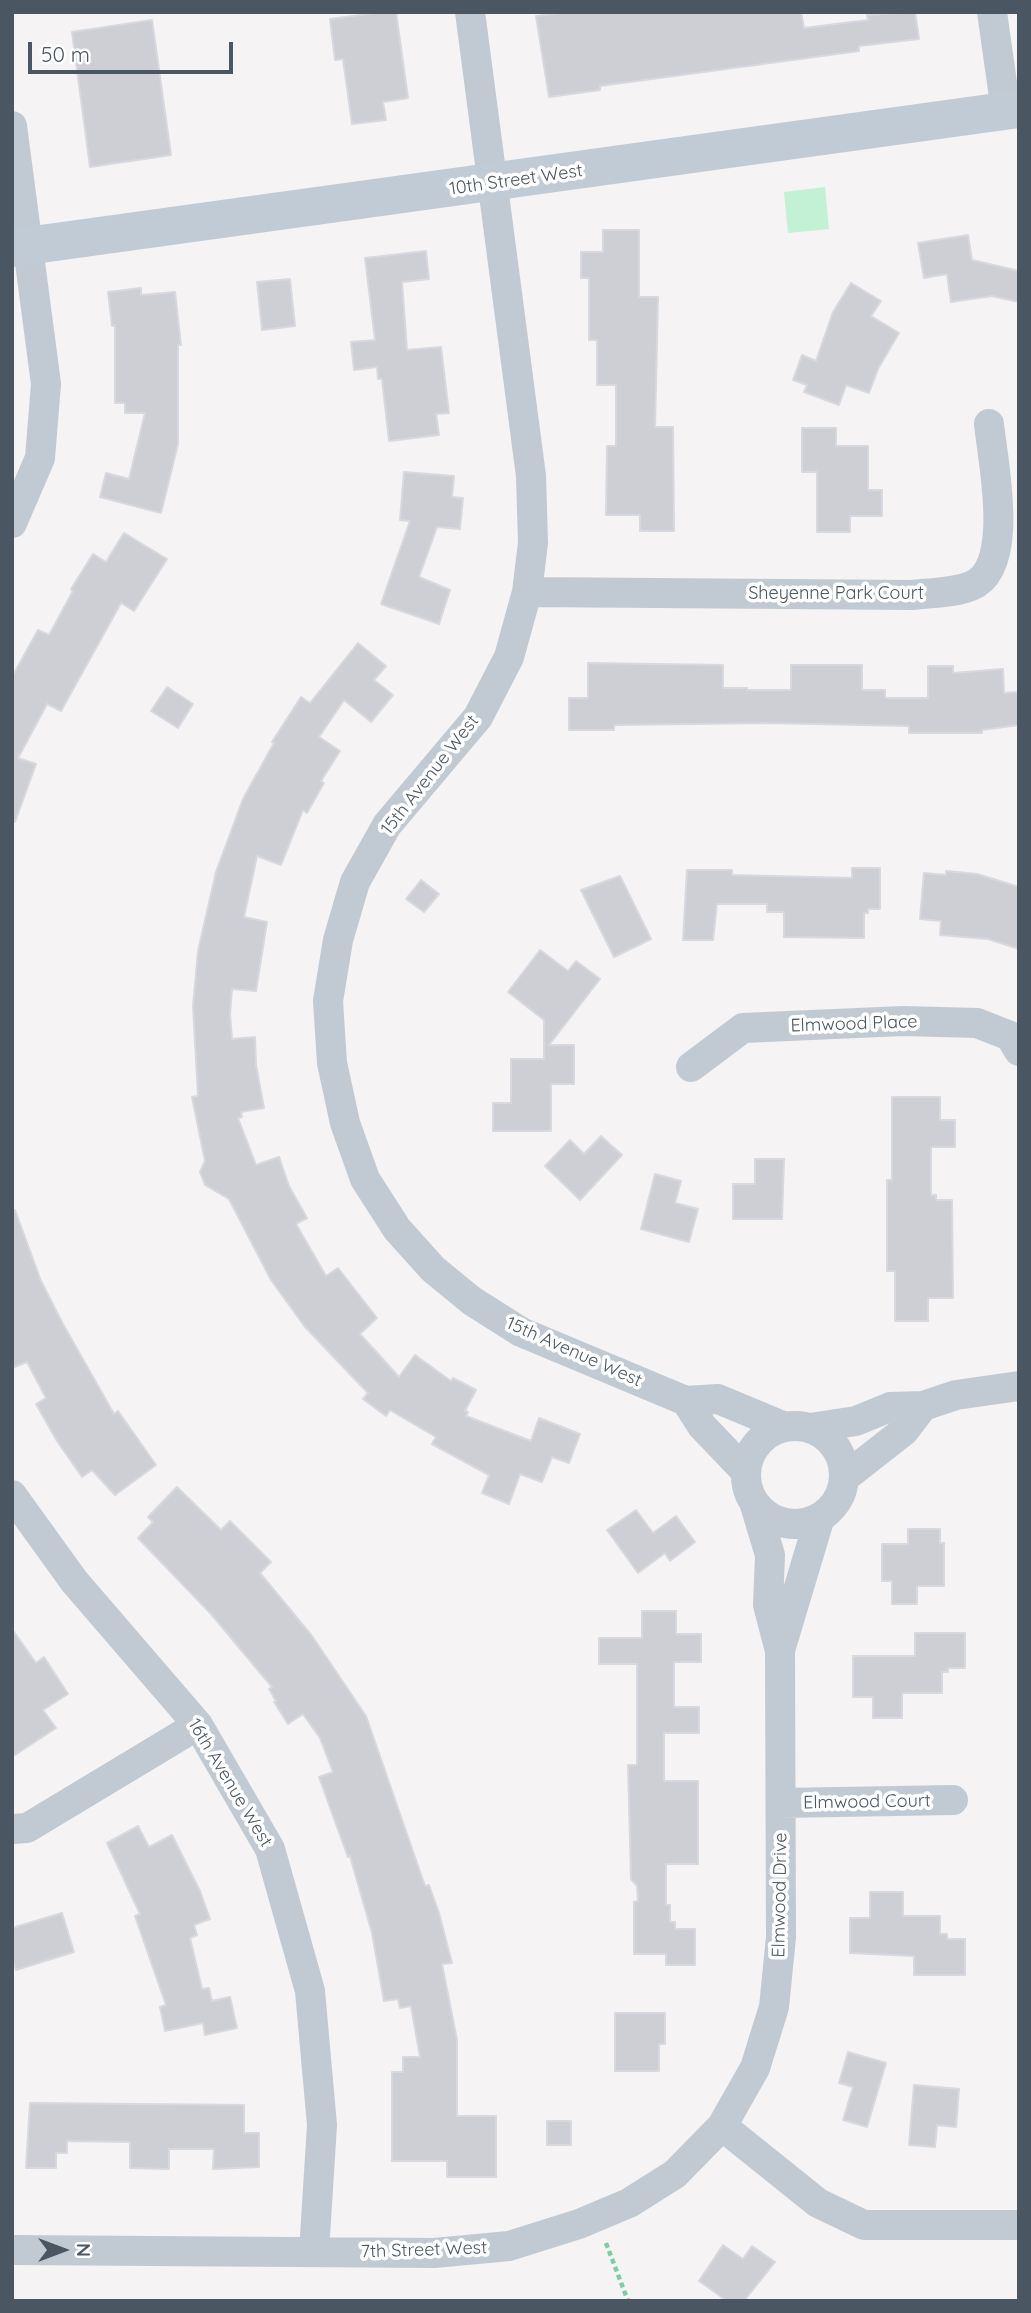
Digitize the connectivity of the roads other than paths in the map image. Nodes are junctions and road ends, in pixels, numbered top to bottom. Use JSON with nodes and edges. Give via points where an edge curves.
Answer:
{"nodes":[{"id":1,"x":470,"y":12,"type":"edge"},
{"id":2,"x":992,"y":12,"type":"edge"},
{"id":3,"x":1012,"y":110,"type":"edge"},
{"id":4,"x":12,"y":126,"type":"edge"},
{"id":5,"x":494,"y":183,"type":"junction"},
{"id":6,"x":21,"y":247,"type":"edge"},
{"id":7,"x":989,"y":424,"type":"dead end"},
{"id":8,"x":12,"y":523,"type":"edge"},
{"id":9,"x":527,"y":592,"type":"junction"},
{"id":10,"x":1019,"y":1051,"type":"edge"},
{"id":11,"x":691,"y":1067,"type":"dead end"},
{"id":12,"x":1019,"y":1386,"type":"edge"},
{"id":13,"x":686,"y":1401,"type":"junction"},
{"id":14,"x":923,"y":1406,"type":"junction"},
{"id":15,"x":798,"y":1427,"type":"junction"},
{"id":16,"x":746,"y":1472,"type":"junction"},
{"id":17,"x":844,"y":1478,"type":"junction"},
{"id":18,"x":12,"y":1495,"type":"edge"},
{"id":19,"x":754,"y":1502,"type":"junction"},
{"id":20,"x":820,"y":1517,"type":"junction"},
{"id":21,"x":780,"y":1651,"type":"junction"},
{"id":22,"x":198,"y":1725,"type":"junction"},
{"id":23,"x":953,"y":1800,"type":"dead end"},
{"id":24,"x":781,"y":1803,"type":"junction"},
{"id":25,"x":12,"y":1829,"type":"edge"},
{"id":26,"x":722,"y":2126,"type":"junction"},
{"id":27,"x":1019,"y":2225,"type":"edge"},
{"id":28,"x":12,"y":2250,"type":"edge"},
{"id":29,"x":314,"y":2252,"type":"junction"}],
"edges":[{"from":1,"to":5,"type":"street","name":"15th Avenue West"},
{"from":2,"to":3,"type":"street"},
{"from":3,"to":5,"type":"street","name":"10th Street West"},
{"from":4,"to":6,"type":"street"},
{"from":5,"to":6,"type":"street","name":"10th Street West"},
{"from":5,"to":9,"type":"street","name":"15th Avenue West","via":[[531,476],[533,543]]},
{"from":6,"to":8,"type":"street","via":[[46,384],[40,458]]},
{"from":7,"to":9,"type":"street","name":"Sheyenne Park Court","via":[[998,547],[989,572],[972,586],[912,595]]},
{"from":9,"to":13,"type":"street","name":"15th Avenue West","via":[[509,657],[478,717],[387,825],[355,882],[338,940],[328,1001],[332,1063],[345,1123],[365,1179],[397,1229],[433,1269],[521,1332]]},
{"from":10,"to":11,"type":"street","name":"Elmwood Place","via":[[1010,1035],[977,1023],[904,1021],[743,1028]]},
{"from":12,"to":14,"type":"street","via":[[979,1390]]},
{"from":13,"to":15,"type":"street","name":"15th Avenue West","via":[[718,1399]]},
{"from":13,"to":16,"type":"street","via":[[702,1426]]},
{"from":14,"to":15,"type":"street","via":[[890,1407],[856,1421]]},
{"from":14,"to":17,"type":"street","via":[[904,1431]]},
{"from":15,"to":16,"type":"street","via":[[771,1432],[758,1443]]},
{"from":15,"to":17,"type":"street","via":[[825,1435],[836,1447]]},
{"from":16,"to":19,"type":"street"},
{"from":17,"to":20,"type":"street","via":[[833,1506]]},
{"from":18,"to":22,"type":"street","name":"16th Avenue West","via":[[74,1581]]},
{"from":19,"to":20,"type":"street","via":[[765,1513],[792,1524]]},
{"from":19,"to":21,"type":"street","name":"Elmwood Drive","via":[[769,1555],[768,1605]]},
{"from":20,"to":21,"type":"street","name":"Elmwood Drive"},
{"from":21,"to":24,"type":"street","name":"Elmwood Drive"},
{"from":22,"to":25,"type":"street","via":[[27,1828]]},
{"from":22,"to":29,"type":"street","name":"16th Avenue West","via":[[270,1849],[310,1991],[322,2125]]},
{"from":23,"to":24,"type":"street","name":"Elmwood Court"},
{"from":24,"to":26,"type":"street","name":"Elmwood Drive","via":[[780,1937],[774,2007],[755,2068]]},
{"from":26,"to":27,"type":"street","via":[[818,2203],[864,2225]]},
{"from":26,"to":29,"type":"street","name":"7th Street West","via":[[675,2174],[629,2203],[509,2246],[434,2253]]},
{"from":28,"to":29,"type":"street","name":"7th Street West"}]}
